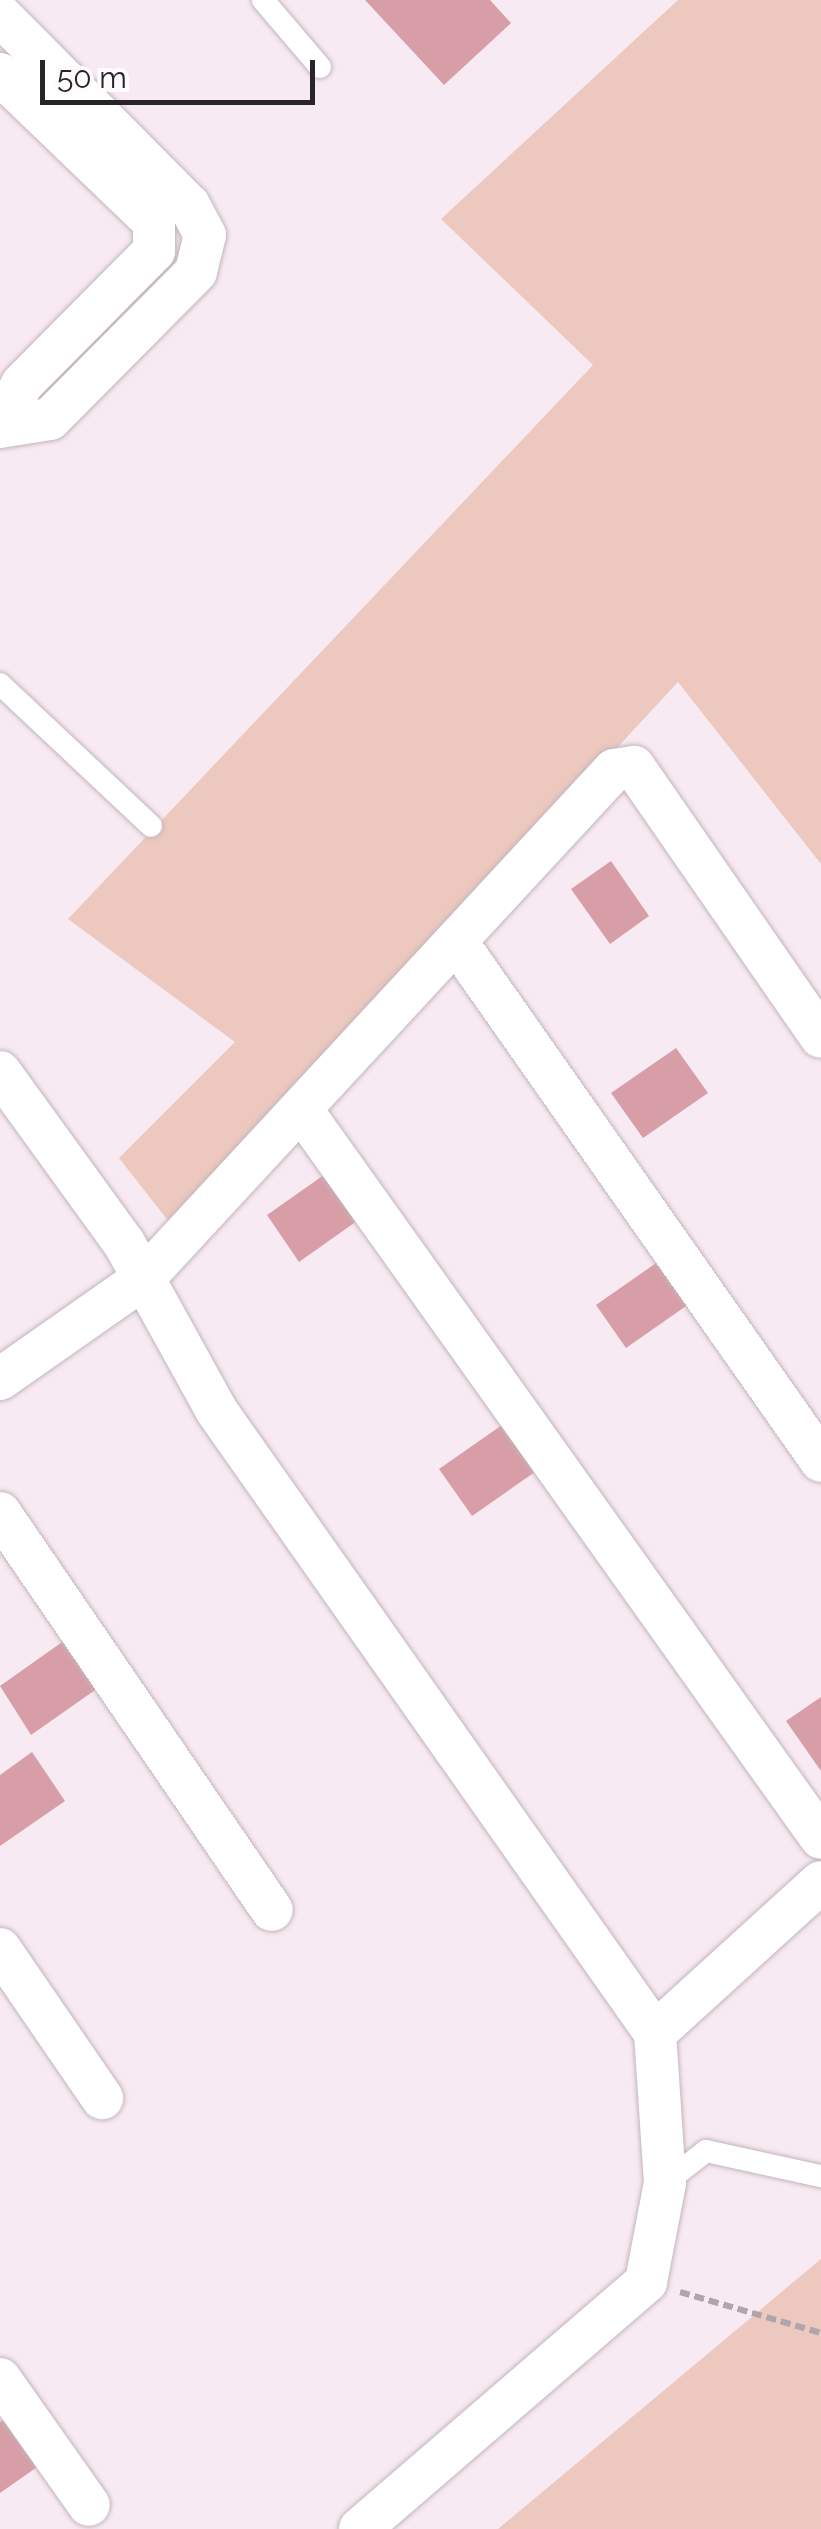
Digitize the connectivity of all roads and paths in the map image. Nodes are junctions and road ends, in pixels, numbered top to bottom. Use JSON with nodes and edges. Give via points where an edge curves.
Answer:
{"nodes":[{"id":1,"x":263,"y":0,"type":"edge"},
{"id":2,"x":0,"y":15,"type":"edge"},
{"id":3,"x":320,"y":67,"type":"dead end"},
{"id":4,"x":0,"y":74,"type":"edge"},
{"id":5,"x":0,"y":427,"type":"edge"},
{"id":6,"x":0,"y":684,"type":"edge"},
{"id":7,"x":150,"y":826,"type":"dead end"},
{"id":8,"x":456,"y":941,"type":"junction"},
{"id":9,"x":821,"y":1038,"type":"edge"},
{"id":10,"x":0,"y":1072,"type":"edge"},
{"id":11,"x":301,"y":1108,"type":"junction"},
{"id":12,"x":144,"y":1278,"type":"junction"},
{"id":13,"x":0,"y":1379,"type":"edge"},
{"id":14,"x":821,"y":1461,"type":"edge"},
{"id":15,"x":0,"y":1513,"type":"edge"},
{"id":16,"x":821,"y":1838,"type":"edge"},
{"id":17,"x":821,"y":1882,"type":"edge"},
{"id":18,"x":272,"y":1910,"type":"dead end"},
{"id":19,"x":0,"y":1949,"type":"edge"},
{"id":20,"x":655,"y":2033,"type":"junction"},
{"id":21,"x":102,"y":2098,"type":"dead end"},
{"id":22,"x":821,"y":2176,"type":"edge"},
{"id":23,"x":665,"y":2183,"type":"junction"},
{"id":24,"x":646,"y":2282,"type":"junction"},
{"id":25,"x":821,"y":2333,"type":"edge"},
{"id":26,"x":0,"y":2379,"type":"edge"},
{"id":27,"x":88,"y":2505,"type":"dead end"},
{"id":28,"x":360,"y":2529,"type":"edge"}],
"edges":[{"from":1,"to":3,"type":"lane"},
{"from":2,"to":5,"type":"street","via":[[189,205],[205,235],[196,272],[50,419]]},
{"from":4,"to":5,"type":"street","via":[[154,222],[154,252],[22,384]]},
{"from":6,"to":7,"type":"lane"},
{"from":8,"to":9,"type":"street","via":[[614,770],[634,767]]},
{"from":8,"to":11,"type":"street"},
{"from":8,"to":14,"type":"street"},
{"from":10,"to":12,"type":"street"},
{"from":11,"to":12,"type":"street"},
{"from":11,"to":16,"type":"street"},
{"from":12,"to":13,"type":"street"},
{"from":12,"to":20,"type":"street","via":[[216,1410]]},
{"from":15,"to":18,"type":"street"},
{"from":17,"to":20,"type":"street"},
{"from":19,"to":21,"type":"street"},
{"from":20,"to":23,"type":"street"},
{"from":22,"to":23,"type":"lane","via":[[706,2151]]},
{"from":23,"to":24,"type":"street"},
{"from":24,"to":25,"type":"path"},
{"from":24,"to":28,"type":"street"},
{"from":26,"to":27,"type":"street"}]}
